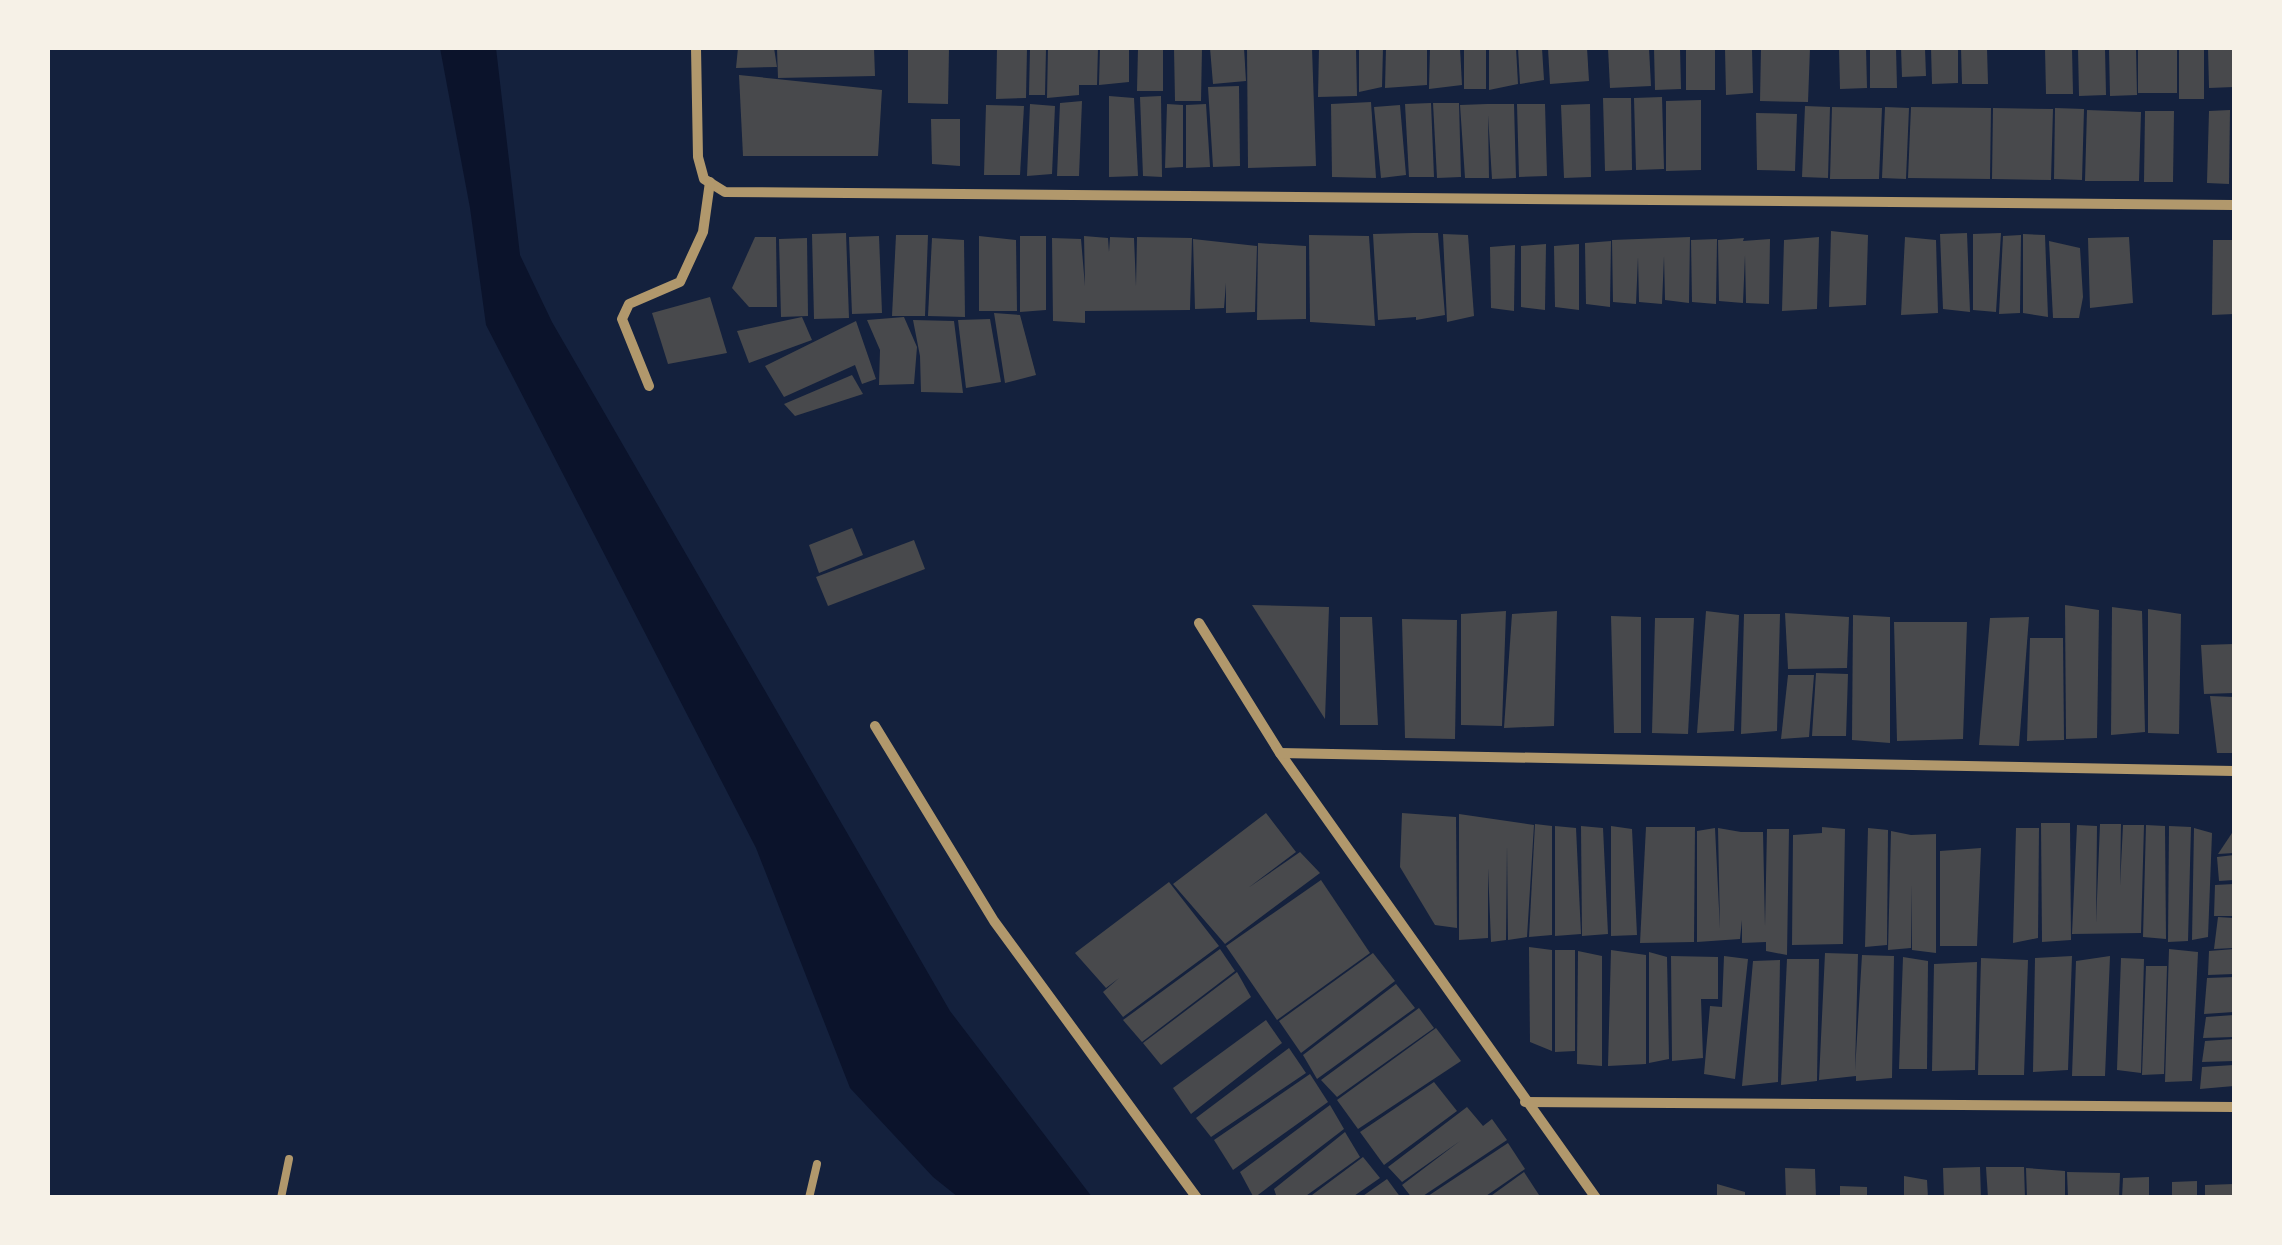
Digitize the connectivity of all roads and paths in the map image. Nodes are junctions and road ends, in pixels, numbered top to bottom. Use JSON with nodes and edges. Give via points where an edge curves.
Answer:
{"nodes":[{"id":1,"x":696,"y":48,"type":"edge"},
{"id":2,"x":707,"y":180,"type":"junction"},
{"id":3,"x":2234,"y":205,"type":"edge"},
{"id":4,"x":649,"y":386,"type":"dead end"},
{"id":5,"x":1199,"y":623,"type":"dead end"},
{"id":6,"x":875,"y":726,"type":"dead end"},
{"id":7,"x":1280,"y":753,"type":"junction"},
{"id":8,"x":2234,"y":771,"type":"edge"},
{"id":9,"x":1526,"y":1102,"type":"junction"},
{"id":10,"x":2234,"y":1107,"type":"edge"},
{"id":11,"x":289,"y":1158,"type":"dead end"},
{"id":12,"x":817,"y":1164,"type":"dead end"},
{"id":13,"x":281,"y":1198,"type":"edge"},
{"id":14,"x":808,"y":1198,"type":"edge"},
{"id":15,"x":1198,"y":1198,"type":"edge"},
{"id":16,"x":1596,"y":1198,"type":"edge"}],
"edges":[{"from":1,"to":2,"type":"street","via":[[698,157]]},
{"from":2,"to":3,"type":"street","via":[[725,192]]},
{"from":2,"to":4,"type":"street","via":[[703,232],[680,282],[629,304],[622,319]]},
{"from":5,"to":7,"type":"street"},
{"from":6,"to":15,"type":"street","via":[[994,921]]},
{"from":7,"to":8,"type":"street"},
{"from":7,"to":9,"type":"street"},
{"from":9,"to":10,"type":"street"},
{"from":9,"to":16,"type":"street"},
{"from":11,"to":13,"type":"lane"},
{"from":12,"to":14,"type":"lane"}]}
